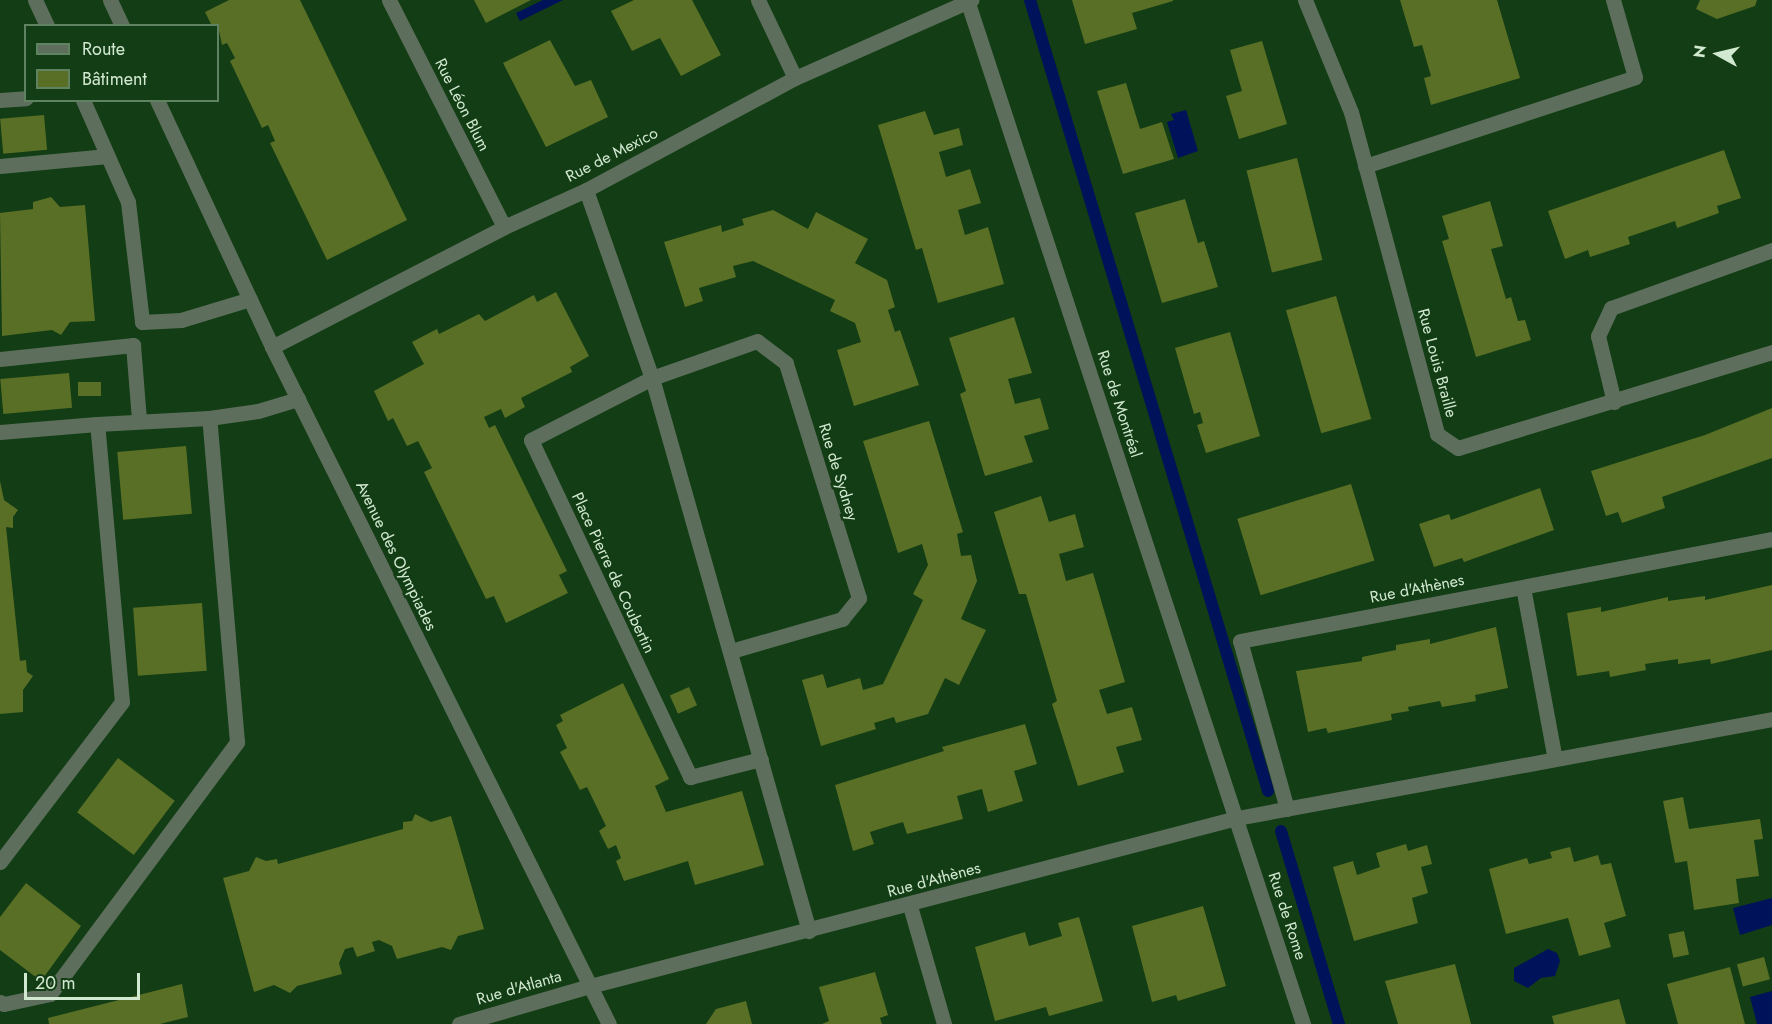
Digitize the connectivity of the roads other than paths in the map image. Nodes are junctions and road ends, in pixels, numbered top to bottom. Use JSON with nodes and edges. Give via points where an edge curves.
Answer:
{"nodes":[{"id":1,"x":35,"y":0,"type":"edge"},
{"id":2,"x":110,"y":0,"type":"edge"},
{"id":3,"x":389,"y":0,"type":"edge"},
{"id":4,"x":758,"y":0,"type":"edge"},
{"id":5,"x":1305,"y":0,"type":"edge"},
{"id":6,"x":1613,"y":0,"type":"edge"},
{"id":7,"x":968,"y":1,"type":"edge"},
{"id":8,"x":46,"y":24,"type":"edge"},
{"id":9,"x":121,"y":24,"type":"edge"},
{"id":10,"x":795,"y":78,"type":"junction"},
{"id":11,"x":24,"y":98,"type":"edge"},
{"id":12,"x":0,"y":100,"type":"edge"},
{"id":13,"x":84,"y":102,"type":"edge"},
{"id":14,"x":158,"y":102,"type":"edge"},
{"id":15,"x":108,"y":156,"type":"junction"},
{"id":16,"x":0,"y":166,"type":"edge"},
{"id":17,"x":1365,"y":166,"type":"junction"},
{"id":18,"x":586,"y":190,"type":"junction"},
{"id":19,"x":504,"y":227,"type":"junction"},
{"id":20,"x":1772,"y":250,"type":"edge"},
{"id":21,"x":250,"y":299,"type":"junction"},
{"id":22,"x":142,"y":322,"type":"junction"},
{"id":23,"x":133,"y":345,"type":"junction"},
{"id":24,"x":272,"y":347,"type":"junction"},
{"id":25,"x":1772,"y":352,"type":"edge"},
{"id":26,"x":0,"y":359,"type":"edge"},
{"id":27,"x":652,"y":378,"type":"junction"},
{"id":28,"x":298,"y":399,"type":"junction"},
{"id":29,"x":1614,"y":402,"type":"junction"},
{"id":30,"x":209,"y":418,"type":"junction"},
{"id":31,"x":139,"y":420,"type":"junction"},
{"id":32,"x":97,"y":424,"type":"junction"},
{"id":33,"x":0,"y":432,"type":"edge"},
{"id":34,"x":1772,"y":539,"type":"edge"},
{"id":35,"x":1522,"y":587,"type":"junction"},
{"id":36,"x":732,"y":651,"type":"junction"},
{"id":37,"x":1772,"y":719,"type":"edge"},
{"id":38,"x":761,"y":759,"type":"junction"},
{"id":39,"x":1555,"y":759,"type":"junction"},
{"id":40,"x":1287,"y":809,"type":"junction"},
{"id":41,"x":1237,"y":818,"type":"junction"},
{"id":42,"x":0,"y":862,"type":"edge"},
{"id":43,"x":910,"y":906,"type":"junction"},
{"id":44,"x":810,"y":931,"type":"junction"},
{"id":45,"x":590,"y":986,"type":"junction"},
{"id":46,"x":0,"y":1002,"type":"edge"},
{"id":47,"x":459,"y":1024,"type":"edge"},
{"id":48,"x":609,"y":1024,"type":"edge"},
{"id":49,"x":944,"y":1024,"type":"edge"},
{"id":50,"x":1303,"y":1024,"type":"edge"}],
"edges":[{"from":1,"to":8,"type":"street"},
{"from":2,"to":9,"type":"street"},
{"from":3,"to":19,"type":"street","name":"Rue Léon Blum"},
{"from":4,"to":10,"type":"street"},
{"from":5,"to":17,"type":"street","name":"Rue Louis Braille","via":[[1351,112]]},
{"from":6,"to":17,"type":"street","via":[[1635,77]]},
{"from":7,"to":10,"type":"street","name":"Rue de Mexico"},
{"from":7,"to":41,"type":"street","name":"Rue de Montréal"},
{"from":10,"to":18,"type":"street","name":"Rue de Mexico"},
{"from":11,"to":12,"type":"street"},
{"from":13,"to":15,"type":"street"},
{"from":14,"to":21,"type":"street","name":"Avenue des Olympiades"},
{"from":15,"to":16,"type":"street"},
{"from":15,"to":22,"type":"street","via":[[128,202]]},
{"from":17,"to":29,"type":"street","name":"Rue Louis Braille","via":[[1437,434],[1458,448]]},
{"from":18,"to":19,"type":"street","name":"Rue de Mexico"},
{"from":18,"to":27,"type":"street"},
{"from":19,"to":24,"type":"street","name":"Rue de Mexico"},
{"from":20,"to":29,"type":"street","via":[[1611,308],[1598,336]]},
{"from":21,"to":22,"type":"street","via":[[181,320]]},
{"from":21,"to":24,"type":"street","name":"Avenue des Olympiades"},
{"from":22,"to":23,"type":"street"},
{"from":23,"to":26,"type":"street"},
{"from":23,"to":31,"type":"street"},
{"from":24,"to":28,"type":"street","name":"Avenue des Olympiades"},
{"from":25,"to":29,"type":"street","name":"Rue Louis Braille"},
{"from":27,"to":36,"type":"street"},
{"from":27,"to":36,"type":"street","name":"Rue de Sydney","via":[[757,341],[786,363],[859,598],[842,619]]},
{"from":27,"to":38,"type":"street","name":"Place Pierre de Coubertin","via":[[531,440],[690,777]]},
{"from":28,"to":30,"type":"street","via":[[258,411]]},
{"from":28,"to":45,"type":"street","name":"Avenue des Olympiades"},
{"from":30,"to":31,"type":"street"},
{"from":30,"to":46,"type":"street","via":[[237,742],[50,994]]},
{"from":31,"to":32,"type":"street"},
{"from":32,"to":33,"type":"street"},
{"from":32,"to":42,"type":"street","via":[[122,702]]},
{"from":34,"to":35,"type":"street","name":"Rue d'Athènes"},
{"from":35,"to":39,"type":"street"},
{"from":35,"to":40,"type":"street","name":"Rue d'Athènes","via":[[1240,640]]},
{"from":36,"to":38,"type":"street"},
{"from":37,"to":39,"type":"street","name":"Rue d'Athènes"},
{"from":38,"to":44,"type":"street"},
{"from":39,"to":40,"type":"street","name":"Rue d'Athènes"},
{"from":40,"to":41,"type":"street","name":"Rue d'Athènes"},
{"from":41,"to":43,"type":"street","name":"Rue d'Athènes"},
{"from":41,"to":50,"type":"street","name":"Rue de Rome"},
{"from":43,"to":44,"type":"street","name":"Rue d'Athènes"},
{"from":43,"to":49,"type":"street"},
{"from":44,"to":45,"type":"street","name":"Rue d'Athènes"},
{"from":45,"to":47,"type":"street","name":"Rue d'Atlanta"},
{"from":45,"to":48,"type":"street","name":"Avenue des Olympiades"}]}
